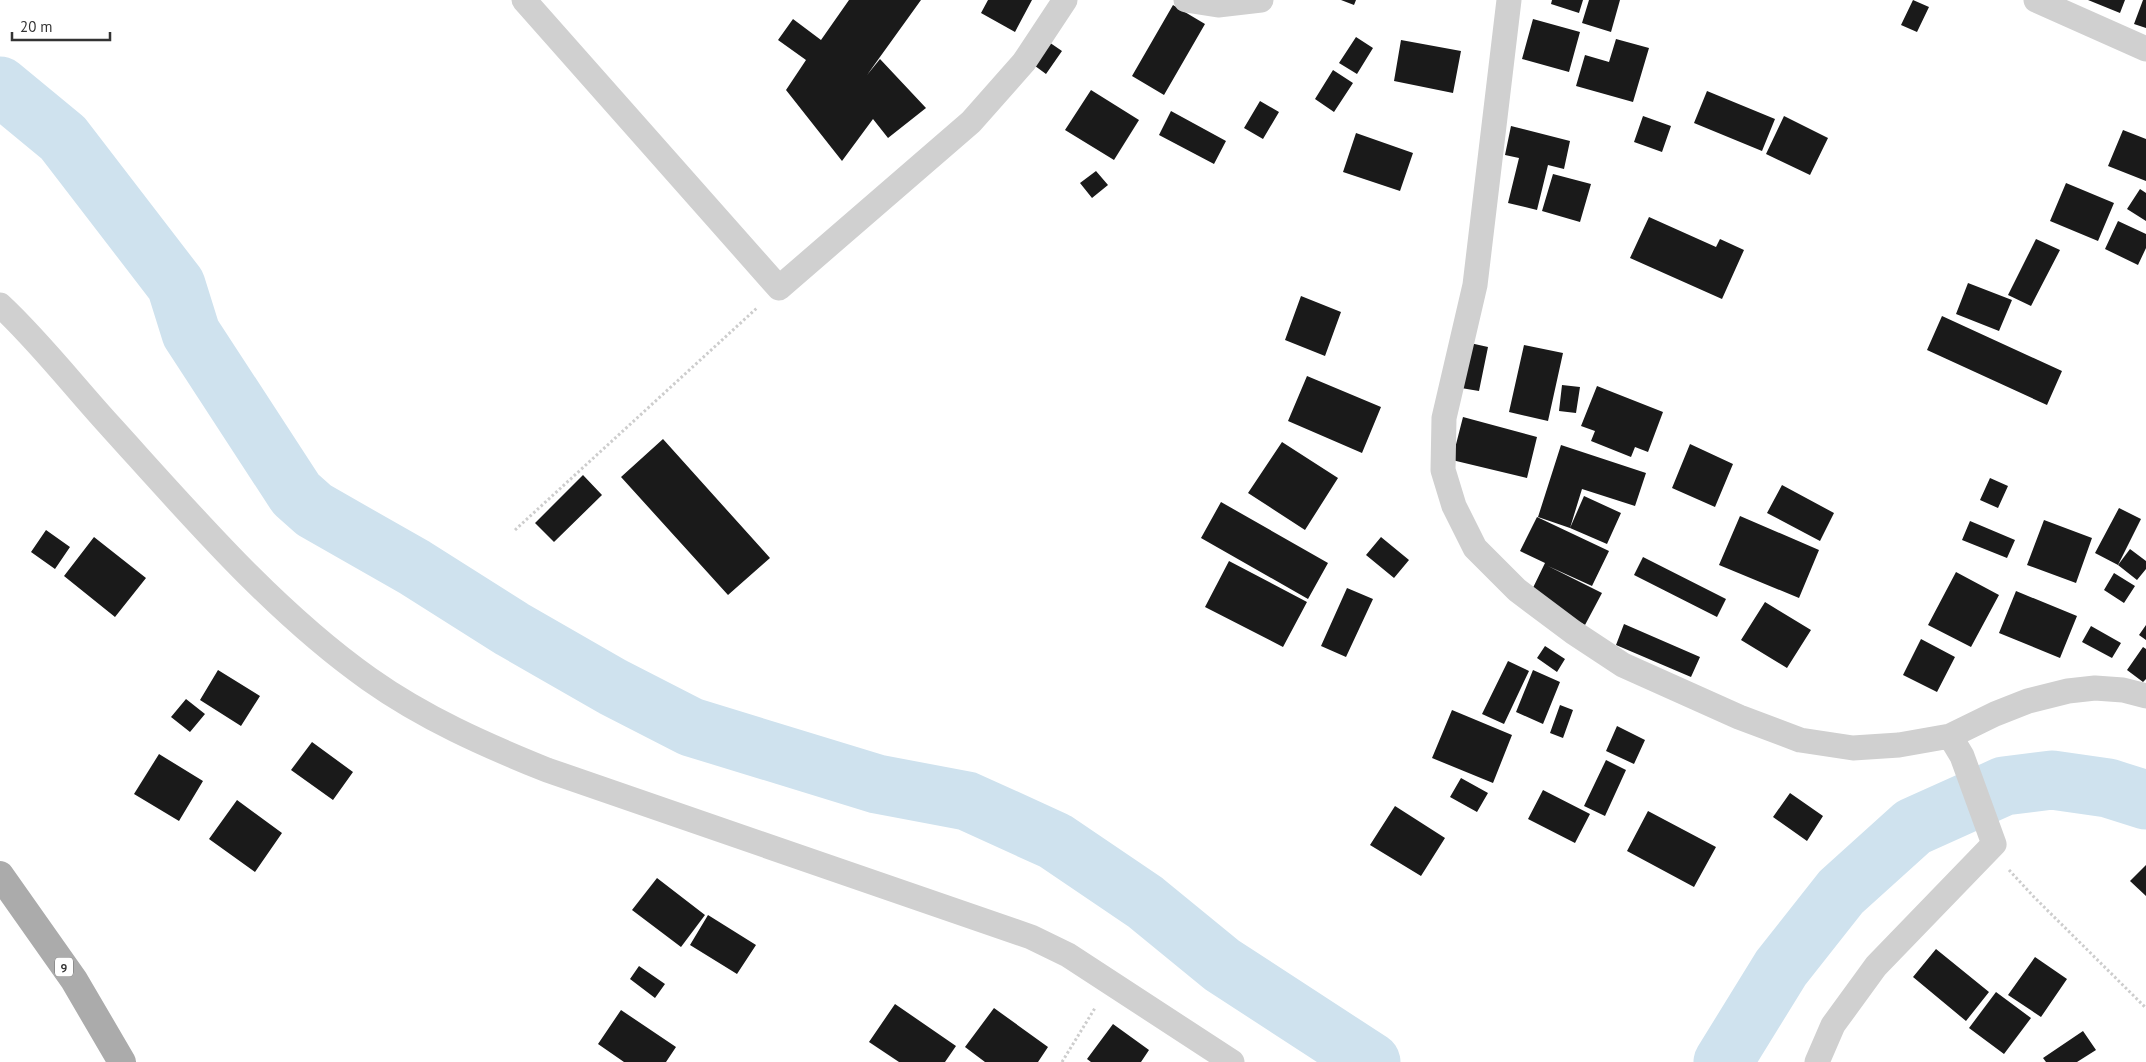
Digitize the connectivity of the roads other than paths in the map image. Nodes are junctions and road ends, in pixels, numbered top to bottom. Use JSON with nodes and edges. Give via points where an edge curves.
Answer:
{"nodes":[{"id":1,"x":524,"y":0,"type":"edge"},
{"id":2,"x":1065,"y":0,"type":"edge"},
{"id":3,"x":1186,"y":0,"type":"edge"},
{"id":4,"x":1261,"y":0,"type":"edge"},
{"id":5,"x":1509,"y":0,"type":"edge"},
{"id":6,"x":2036,"y":0,"type":"edge"},
{"id":7,"x":2146,"y":49,"type":"edge"},
{"id":8,"x":0,"y":305,"type":"edge"},
{"id":9,"x":2146,"y":696,"type":"edge"},
{"id":10,"x":1956,"y":746,"type":"junction"},
{"id":11,"x":0,"y":875,"type":"edge"},
{"id":12,"x":122,"y":1062,"type":"edge"},
{"id":13,"x":1232,"y":1062,"type":"edge"},
{"id":14,"x":1817,"y":1062,"type":"edge"}],
"edges":[{"from":1,"to":2,"type":"street","via":[[779,288],[971,122],[1024,62]]},
{"from":3,"to":4,"type":"street","via":[[1218,5]]},
{"from":5,"to":10,"type":"street","via":[[1475,285],[1444,418],[1443,470],[1454,506],[1476,548],[1517,590],[1623,665],[1739,717],[1800,740],[1853,748]]},
{"from":6,"to":7,"type":"street"},
{"from":8,"to":13,"type":"street","via":[[176,498],[304,629],[370,680],[433,719],[489,747],[547,770],[1031,937],[1068,955]]},
{"from":9,"to":10,"type":"street","via":[[2096,688],[2028,701]]},
{"from":10,"to":14,"type":"street","via":[[1994,844],[1876,966],[1833,1025]]},
{"from":11,"to":12,"type":"main road","number":"9","via":[[74,980]]}]}
